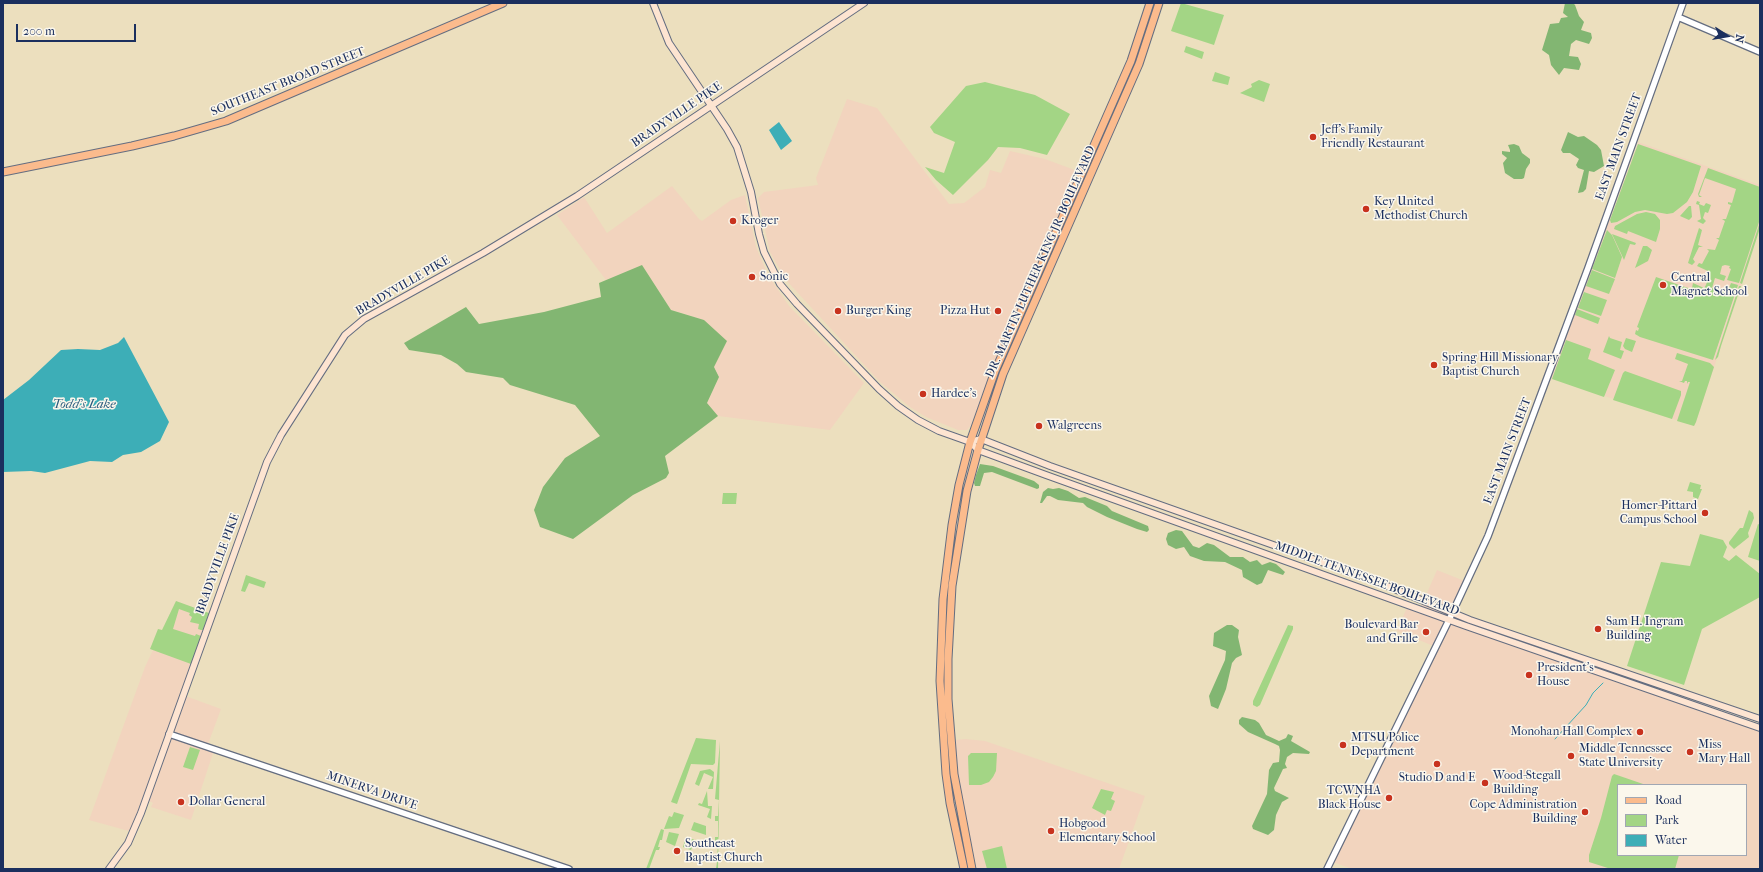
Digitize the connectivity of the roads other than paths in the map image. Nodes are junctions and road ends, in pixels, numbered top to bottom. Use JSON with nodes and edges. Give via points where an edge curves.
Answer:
{"nodes":[{"id":1,"x":503,"y":3,"type":"edge"},
{"id":2,"x":653,"y":3,"type":"edge"},
{"id":3,"x":864,"y":3,"type":"edge"},
{"id":4,"x":1150,"y":3,"type":"edge"},
{"id":5,"x":1159,"y":3,"type":"edge"},
{"id":6,"x":1683,"y":3,"type":"edge"},
{"id":7,"x":1678,"y":17,"type":"junction"},
{"id":8,"x":1760,"y":52,"type":"edge"},
{"id":9,"x":711,"y":105,"type":"junction"},
{"id":10,"x":3,"y":172,"type":"edge"},
{"id":11,"x":981,"y":439,"type":"junction"},
{"id":12,"x":970,"y":442,"type":"junction"},
{"id":13,"x":978,"y":450,"type":"junction"},
{"id":14,"x":1452,"y":614,"type":"junction"},
{"id":15,"x":1449,"y":620,"type":"junction"},
{"id":16,"x":1760,"y":719,"type":"edge"},
{"id":17,"x":1760,"y":728,"type":"edge"},
{"id":18,"x":168,"y":734,"type":"junction"},
{"id":19,"x":109,"y":869,"type":"edge"},
{"id":20,"x":569,"y":869,"type":"edge"},
{"id":21,"x":964,"y":869,"type":"edge"},
{"id":22,"x":972,"y":869,"type":"edge"},
{"id":23,"x":1327,"y":869,"type":"edge"}],
"edges":[{"from":1,"to":10,"type":"main road","name":"SOUTHEAST BROAD STREET","via":[[226,121],[132,146]]},
{"from":2,"to":9,"type":"main road","name":"MIDDLE TENNESSEE BOULEVARD","via":[[669,43]]},
{"from":3,"to":9,"type":"main road","name":"BRADYVILLE PIKE"},
{"from":4,"to":12,"type":"main road","name":"DR. MARTIN LUTHER KING JR. BOULEVARD","via":[[1131,61],[1008,338]]},
{"from":5,"to":11,"type":"main road","name":"DR. MARTIN LUTHER KING JR. BOULEVARD","via":[[1139,64],[1016,342]]},
{"from":6,"to":7,"type":"street","name":"EAST MAIN STREET"},
{"from":7,"to":8,"type":"street"},
{"from":7,"to":14,"type":"street","name":"EAST MAIN STREET","via":[[1488,536]]},
{"from":9,"to":12,"type":"main road","name":"MIDDLE TENNESSEE BOULEVARD","via":[[737,147],[751,192],[764,252],[784,288],[898,406],[929,426]]},
{"from":9,"to":18,"type":"main road","name":"BRADYVILLE PIKE","via":[[574,198],[483,253],[364,319],[346,335],[281,435],[267,462]]},
{"from":11,"to":12,"type":"main road"},
{"from":11,"to":13,"type":"main road","name":"DR. MARTIN LUTHER KING JR. BOULEVARD"},
{"from":11,"to":14,"type":"main road","name":"MIDDLE TENNESSEE BOULEVARD","via":[[1057,469],[1375,581]]},
{"from":12,"to":13,"type":"main road","name":"MIDDLE TENNESSEE BOULEVARD"},
{"from":12,"to":21,"type":"main road","name":"DR. MARTIN LUTHER KING JR. BOULEVARD","via":[[952,525],[943,599],[940,656],[946,774]]},
{"from":13,"to":15,"type":"main road","name":"MIDDLE TENNESSEE BOULEVARD"},
{"from":13,"to":22,"type":"main road","name":"DR. MARTIN LUTHER KING JR. BOULEVARD","via":[[967,491],[956,554],[948,659],[948,698],[954,774]]},
{"from":14,"to":15,"type":"street","name":"EAST MAIN STREET"},
{"from":14,"to":16,"type":"main road","name":"MIDDLE TENNESSEE BOULEVARD"},
{"from":15,"to":17,"type":"main road","name":"MIDDLE TENNESSEE BOULEVARD"},
{"from":15,"to":23,"type":"street","name":"EAST MAIN STREET"},
{"from":18,"to":19,"type":"main road","name":"BRADYVILLE PIKE","via":[[132,834],[118,859]]},
{"from":18,"to":20,"type":"street","name":"MINERVA DRIVE"}]}
